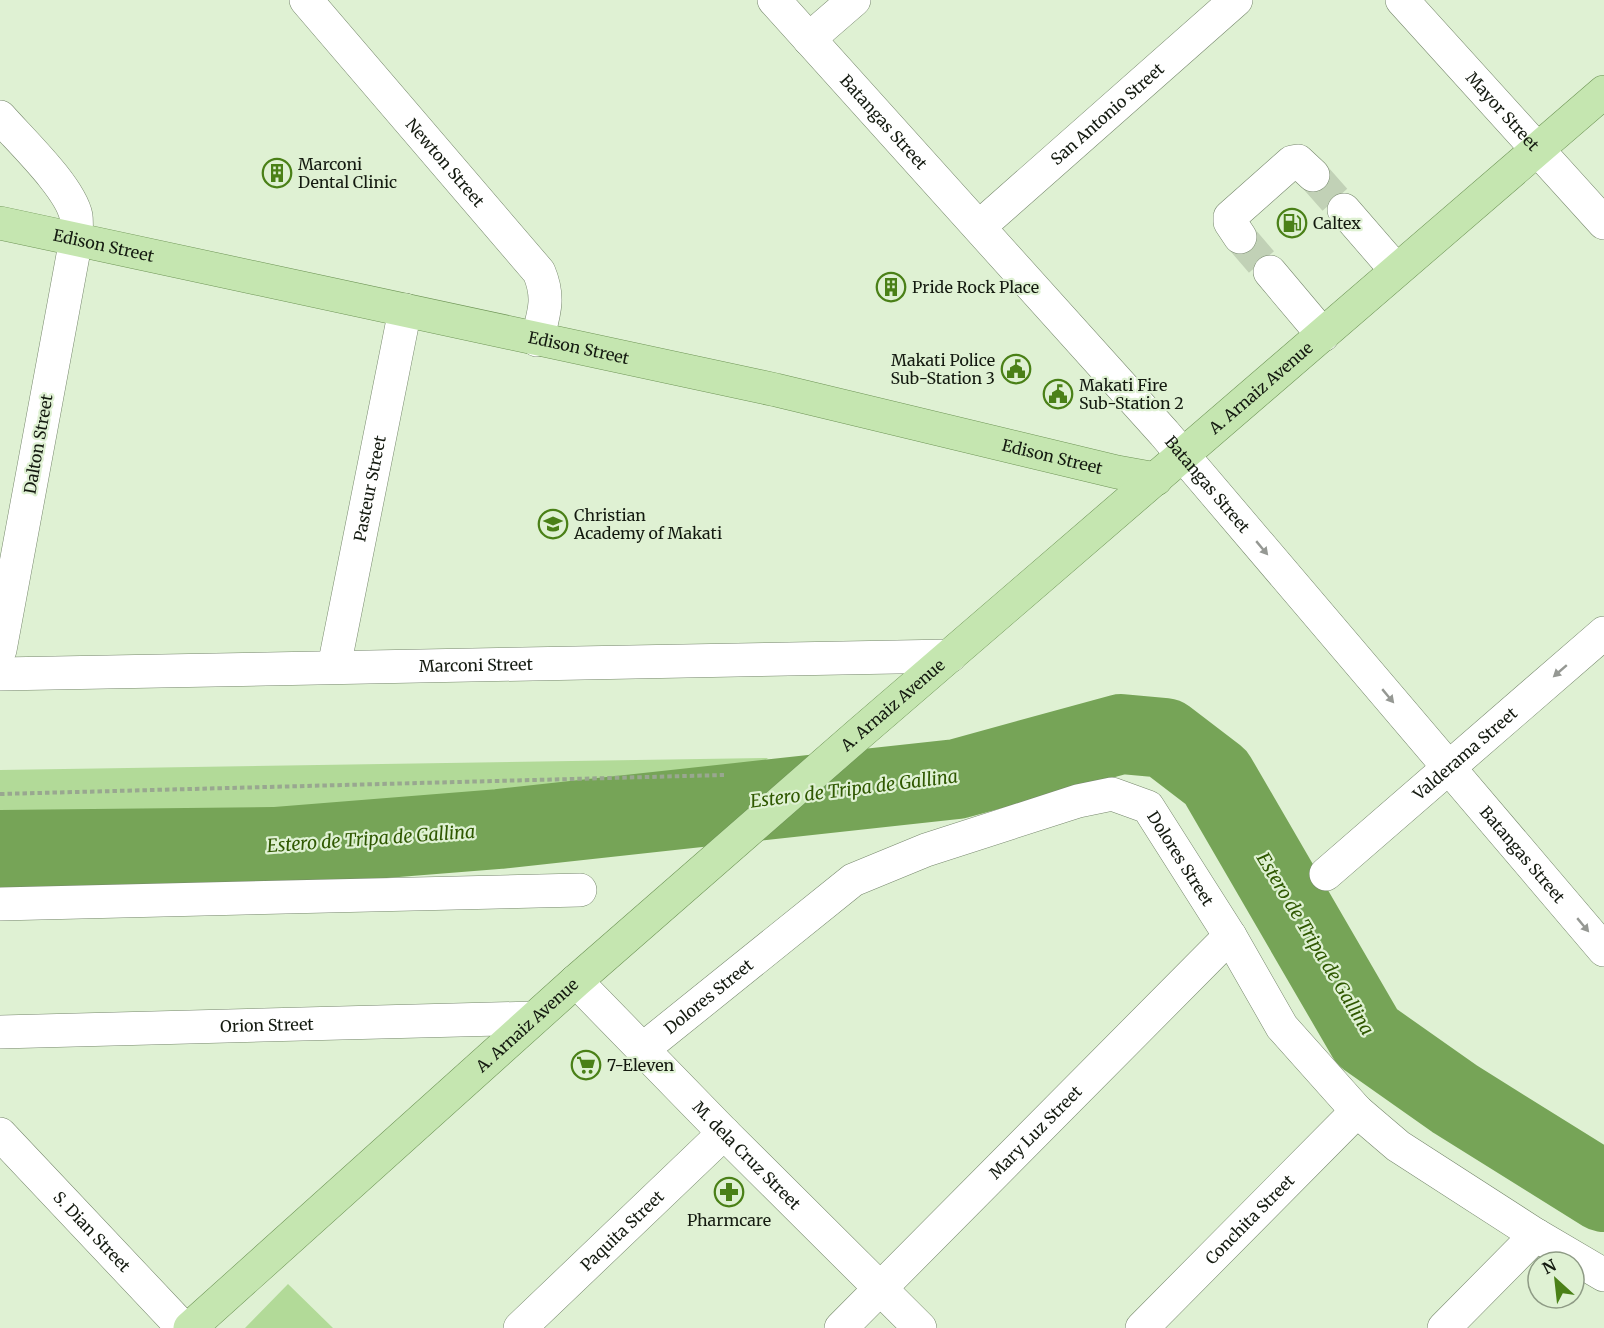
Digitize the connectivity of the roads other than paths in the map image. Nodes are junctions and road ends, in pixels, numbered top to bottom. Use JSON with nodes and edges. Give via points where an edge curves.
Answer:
{"nodes":[{"id":1,"x":306,"y":0,"type":"edge"},
{"id":2,"x":774,"y":0,"type":"edge"},
{"id":3,"x":854,"y":0,"type":"edge"},
{"id":4,"x":1236,"y":0,"type":"edge"},
{"id":5,"x":1402,"y":0,"type":"edge"},
{"id":6,"x":809,"y":39,"type":"junction"},
{"id":7,"x":1604,"y":92,"type":"edge"},
{"id":8,"x":0,"y":117,"type":"edge"},
{"id":9,"x":1537,"y":150,"type":"junction"},
{"id":10,"x":1313,"y":175,"type":"tunnel mouth"},
{"id":11,"x":1344,"y":210,"type":"tunnel mouth"},
{"id":12,"x":0,"y":223,"type":"edge"},
{"id":13,"x":1604,"y":223,"type":"edge"},
{"id":14,"x":979,"y":226,"type":"junction"},
{"id":15,"x":1240,"y":237,"type":"tunnel mouth"},
{"id":16,"x":76,"y":239,"type":"junction"},
{"id":17,"x":1396,"y":270,"type":"junction"},
{"id":18,"x":1270,"y":272,"type":"tunnel mouth"},
{"id":19,"x":405,"y":310,"type":"junction"},
{"id":20,"x":1323,"y":335,"type":"junction"},
{"id":21,"x":537,"y":340,"type":"junction"},
{"id":22,"x":1183,"y":455,"type":"junction"},
{"id":23,"x":1156,"y":479,"type":"junction"},
{"id":24,"x":1604,"y":633,"type":"edge"},
{"id":25,"x":0,"y":650,"type":"edge"},
{"id":26,"x":950,"y":656,"type":"junction"},
{"id":27,"x":334,"y":667,"type":"junction"},
{"id":28,"x":0,"y":674,"type":"edge"},
{"id":29,"x":1448,"y":767,"type":"junction"},
{"id":30,"x":1326,"y":874,"type":"dead end"},
{"id":31,"x":580,"y":890,"type":"dead end"},
{"id":32,"x":0,"y":904,"type":"edge"},
{"id":33,"x":1230,"y":936,"type":"junction"},
{"id":34,"x":1604,"y":950,"type":"edge"},
{"id":35,"x":576,"y":981,"type":"junction"},
{"id":36,"x":534,"y":1018,"type":"junction"},
{"id":37,"x":0,"y":1032,"type":"edge"},
{"id":38,"x":643,"y":1049,"type":"junction"},
{"id":39,"x":1357,"y":1111,"type":"junction"},
{"id":40,"x":724,"y":1133,"type":"junction"},
{"id":41,"x":0,"y":1134,"type":"edge"},
{"id":42,"x":1536,"y":1235,"type":"junction"},
{"id":43,"x":1604,"y":1275,"type":"edge"},
{"id":44,"x":880,"y":1290,"type":"junction"},
{"id":45,"x":183,"y":1328,"type":"edge"},
{"id":46,"x":190,"y":1328,"type":"edge"},
{"id":47,"x":520,"y":1328,"type":"edge"},
{"id":48,"x":841,"y":1328,"type":"edge"},
{"id":49,"x":920,"y":1328,"type":"edge"},
{"id":50,"x":1142,"y":1328,"type":"edge"},
{"id":51,"x":1444,"y":1328,"type":"edge"}],
"edges":[{"from":1,"to":21,"type":"street","name":"Newton Street","via":[[539,272],[546,305]]},
{"from":2,"to":6,"type":"street","name":"Batangas Street"},
{"from":3,"to":6,"type":"street"},
{"from":4,"to":14,"type":"street","name":"San Antonio Street"},
{"from":5,"to":9,"type":"street","name":"Mayor Street"},
{"from":6,"to":14,"type":"street","name":"Batangas Street"},
{"from":7,"to":9,"type":"main road","name":"A. Arnaiz Avenue"},
{"from":8,"to":16,"type":"street","name":"Dalton Street","via":[[68,196],[76,216]]},
{"from":9,"to":13,"type":"street","name":"Mayor Street"},
{"from":9,"to":17,"type":"main road","name":"A. Arnaiz Avenue"},
{"from":10,"to":15,"type":"street","via":[[1298,160],[1292,162],[1230,217]]},
{"from":11,"to":17,"type":"street"},
{"from":12,"to":16,"type":"main road","name":"Edison Street"},
{"from":14,"to":22,"type":"street","name":"Batangas Street"},
{"from":16,"to":19,"type":"main road","name":"Edison Street"},
{"from":16,"to":25,"type":"street","name":"Dalton Street"},
{"from":17,"to":20,"type":"main road","name":"A. Arnaiz Avenue"},
{"from":18,"to":20,"type":"street"},
{"from":19,"to":21,"type":"main road","name":"Edison Street"},
{"from":19,"to":27,"type":"street","name":"Pasteur Street"},
{"from":20,"to":22,"type":"main road","name":"A. Arnaiz Avenue"},
{"from":21,"to":23,"type":"main road","name":"Edison Street","via":[[776,390]]},
{"from":22,"to":23,"type":"main road","name":"A. Arnaiz Avenue"},
{"from":22,"to":29,"type":"street","name":"Batangas Street","one_way":true},
{"from":23,"to":26,"type":"main road","name":"A. Arnaiz Avenue"},
{"from":24,"to":29,"type":"street","name":"Valderama Street","one_way":true},
{"from":26,"to":27,"type":"street","name":"Marconi Street"},
{"from":26,"to":35,"type":"main road","name":"A. Arnaiz Avenue"},
{"from":27,"to":28,"type":"street","name":"Marconi Street"},
{"from":29,"to":30,"type":"street","name":"Valderama Street"},
{"from":29,"to":34,"type":"street","name":"Batangas Street","one_way":true},
{"from":31,"to":32,"type":"street"},
{"from":33,"to":38,"type":"street","name":"Dolores Street","via":[[1148,807],[1112,794],[1078,801],[926,850],[853,880]]},
{"from":33,"to":39,"type":"street","name":"Dolores Street","via":[[1282,1026]]},
{"from":33,"to":44,"type":"street","name":"Mary Luz Street"},
{"from":35,"to":36,"type":"main road","name":"A. Arnaiz Avenue"},
{"from":35,"to":38,"type":"street","name":"M. dela Cruz Street"},
{"from":36,"to":37,"type":"street","name":"Orion Street"},
{"from":36,"to":46,"type":"main road","name":"A. Arnaiz Avenue"},
{"from":38,"to":40,"type":"street","name":"M. dela Cruz Street"},
{"from":39,"to":42,"type":"street","name":"Dolores Street","via":[[1398,1146]]},
{"from":39,"to":50,"type":"street","name":"Conchita Street"},
{"from":40,"to":44,"type":"street","name":"M. dela Cruz Street"},
{"from":40,"to":47,"type":"street","name":"Paquita Street"},
{"from":41,"to":45,"type":"street","name":"S. Dian Street"},
{"from":42,"to":43,"type":"street","name":"Dolores Street"},
{"from":42,"to":51,"type":"street"},
{"from":44,"to":48,"type":"street","name":"Mary Luz Street"},
{"from":44,"to":49,"type":"street","name":"M. dela Cruz Street"}]}
